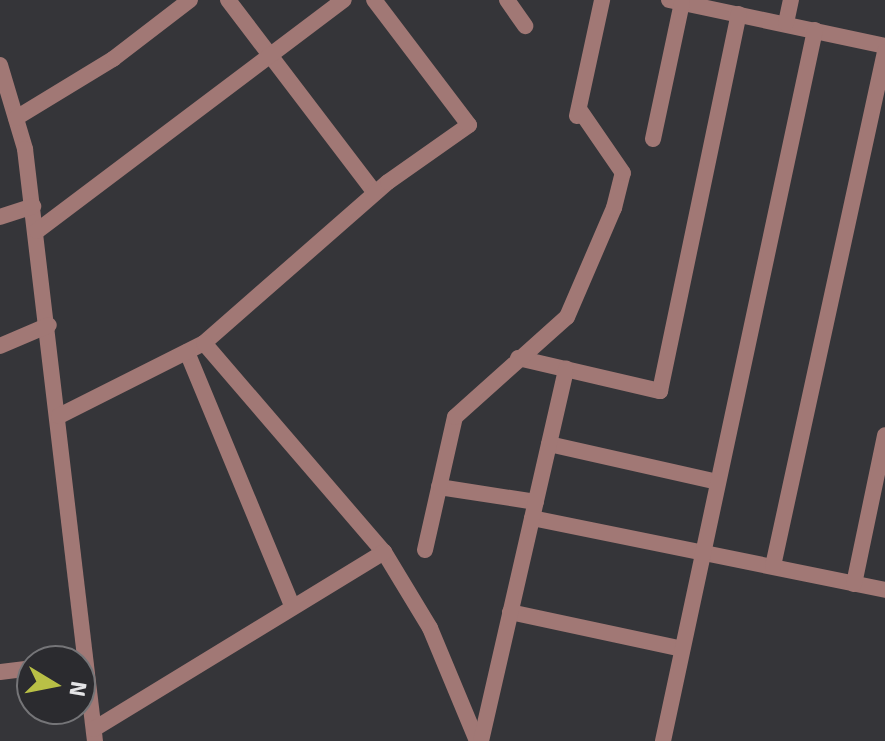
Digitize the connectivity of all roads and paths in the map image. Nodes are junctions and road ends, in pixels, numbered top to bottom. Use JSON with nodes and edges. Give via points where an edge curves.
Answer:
{"nodes":[{"id":1,"x":190,"y":0,"type":"edge"},
{"id":2,"x":228,"y":0,"type":"edge"},
{"id":3,"x":344,"y":0,"type":"edge"},
{"id":4,"x":374,"y":0,"type":"edge"},
{"id":5,"x":507,"y":0,"type":"edge"},
{"id":6,"x":602,"y":0,"type":"edge"},
{"id":7,"x":791,"y":0,"type":"edge"},
{"id":8,"x":685,"y":2,"type":"edge"},
{"id":9,"x":739,"y":14,"type":"junction"},
{"id":10,"x":786,"y":23,"type":"junction"},
{"id":11,"x":525,"y":26,"type":"dead end"},
{"id":12,"x":815,"y":30,"type":"junction"},
{"id":13,"x":885,"y":49,"type":"edge"},
{"id":14,"x":270,"y":56,"type":"junction"},
{"id":15,"x":0,"y":65,"type":"edge"},
{"id":16,"x":16,"y":118,"type":"junction"},
{"id":17,"x":653,"y":139,"type":"dead end"},
{"id":18,"x":371,"y":188,"type":"dead end"},
{"id":19,"x":33,"y":206,"type":"junction"},
{"id":20,"x":0,"y":217,"type":"edge"},
{"id":21,"x":37,"y":231,"type":"junction"},
{"id":22,"x":49,"y":325,"type":"junction"},
{"id":23,"x":204,"y":343,"type":"junction"},
{"id":24,"x":0,"y":346,"type":"edge"},
{"id":25,"x":187,"y":352,"type":"junction"},
{"id":26,"x":518,"y":358,"type":"junction"},
{"id":27,"x":566,"y":369,"type":"junction"},
{"id":28,"x":59,"y":416,"type":"junction"},
{"id":29,"x":885,"y":435,"type":"edge"},
{"id":30,"x":549,"y":444,"type":"junction"},
{"id":31,"x":718,"y":482,"type":"junction"},
{"id":32,"x":439,"y":487,"type":"junction"},
{"id":33,"x":534,"y":510,"type":"junction"},
{"id":34,"x":425,"y":550,"type":"dead end"},
{"id":35,"x":703,"y":551,"type":"junction"},
{"id":36,"x":384,"y":552,"type":"junction"},
{"id":37,"x":773,"y":566,"type":"junction"},
{"id":38,"x":854,"y":584,"type":"junction"},
{"id":39,"x":885,"y":590,"type":"edge"},
{"id":40,"x":292,"y":605,"type":"junction"},
{"id":41,"x":510,"y":612,"type":"junction"},
{"id":42,"x":81,"y":645,"type":"edge"},
{"id":43,"x":682,"y":649,"type":"junction"},
{"id":44,"x":94,"y":735,"type":"edge"},
{"id":45,"x":479,"y":741,"type":"edge"},
{"id":46,"x":663,"y":741,"type":"edge"}],
"edges":[{"from":1,"to":16,"type":"street","via":[[113,59]]},
{"from":2,"to":14,"type":"street"},
{"from":3,"to":14,"type":"street"},
{"from":4,"to":23,"type":"street","via":[[469,125],[388,182]]},
{"from":5,"to":11,"type":"street"},
{"from":6,"to":26,"type":"street","via":[[577,116],[623,173],[614,208],[567,317]]},
{"from":7,"to":10,"type":"street"},
{"from":8,"to":9,"type":"street"},
{"from":8,"to":17,"type":"street"},
{"from":9,"to":10,"type":"street"},
{"from":9,"to":27,"type":"street","via":[[660,391]]},
{"from":10,"to":12,"type":"street"},
{"from":12,"to":13,"type":"street"},
{"from":12,"to":31,"type":"street"},
{"from":13,"to":37,"type":"street"},
{"from":14,"to":18,"type":"street"},
{"from":14,"to":21,"type":"street"},
{"from":15,"to":16,"type":"street"},
{"from":16,"to":19,"type":"street"},
{"from":19,"to":20,"type":"street"},
{"from":19,"to":21,"type":"street"},
{"from":21,"to":22,"type":"street"},
{"from":22,"to":24,"type":"street"},
{"from":22,"to":28,"type":"street"},
{"from":23,"to":25,"type":"street"},
{"from":23,"to":36,"type":"street"},
{"from":25,"to":28,"type":"street"},
{"from":25,"to":40,"type":"street"},
{"from":26,"to":27,"type":"street"},
{"from":26,"to":32,"type":"street","via":[[455,417]]},
{"from":27,"to":30,"type":"street"},
{"from":28,"to":42,"type":"street"},
{"from":29,"to":38,"type":"street"},
{"from":30,"to":31,"type":"street"},
{"from":30,"to":33,"type":"street"},
{"from":31,"to":35,"type":"street"},
{"from":32,"to":33,"type":"street"},
{"from":32,"to":34,"type":"street"},
{"from":33,"to":35,"type":"street"},
{"from":33,"to":41,"type":"street"},
{"from":35,"to":37,"type":"street"},
{"from":35,"to":43,"type":"street"},
{"from":36,"to":40,"type":"street"},
{"from":36,"to":45,"type":"street","via":[[430,628]]},
{"from":37,"to":38,"type":"street"},
{"from":38,"to":39,"type":"street"},
{"from":40,"to":44,"type":"street"},
{"from":41,"to":43,"type":"street"},
{"from":41,"to":45,"type":"street"},
{"from":43,"to":46,"type":"street"}]}
